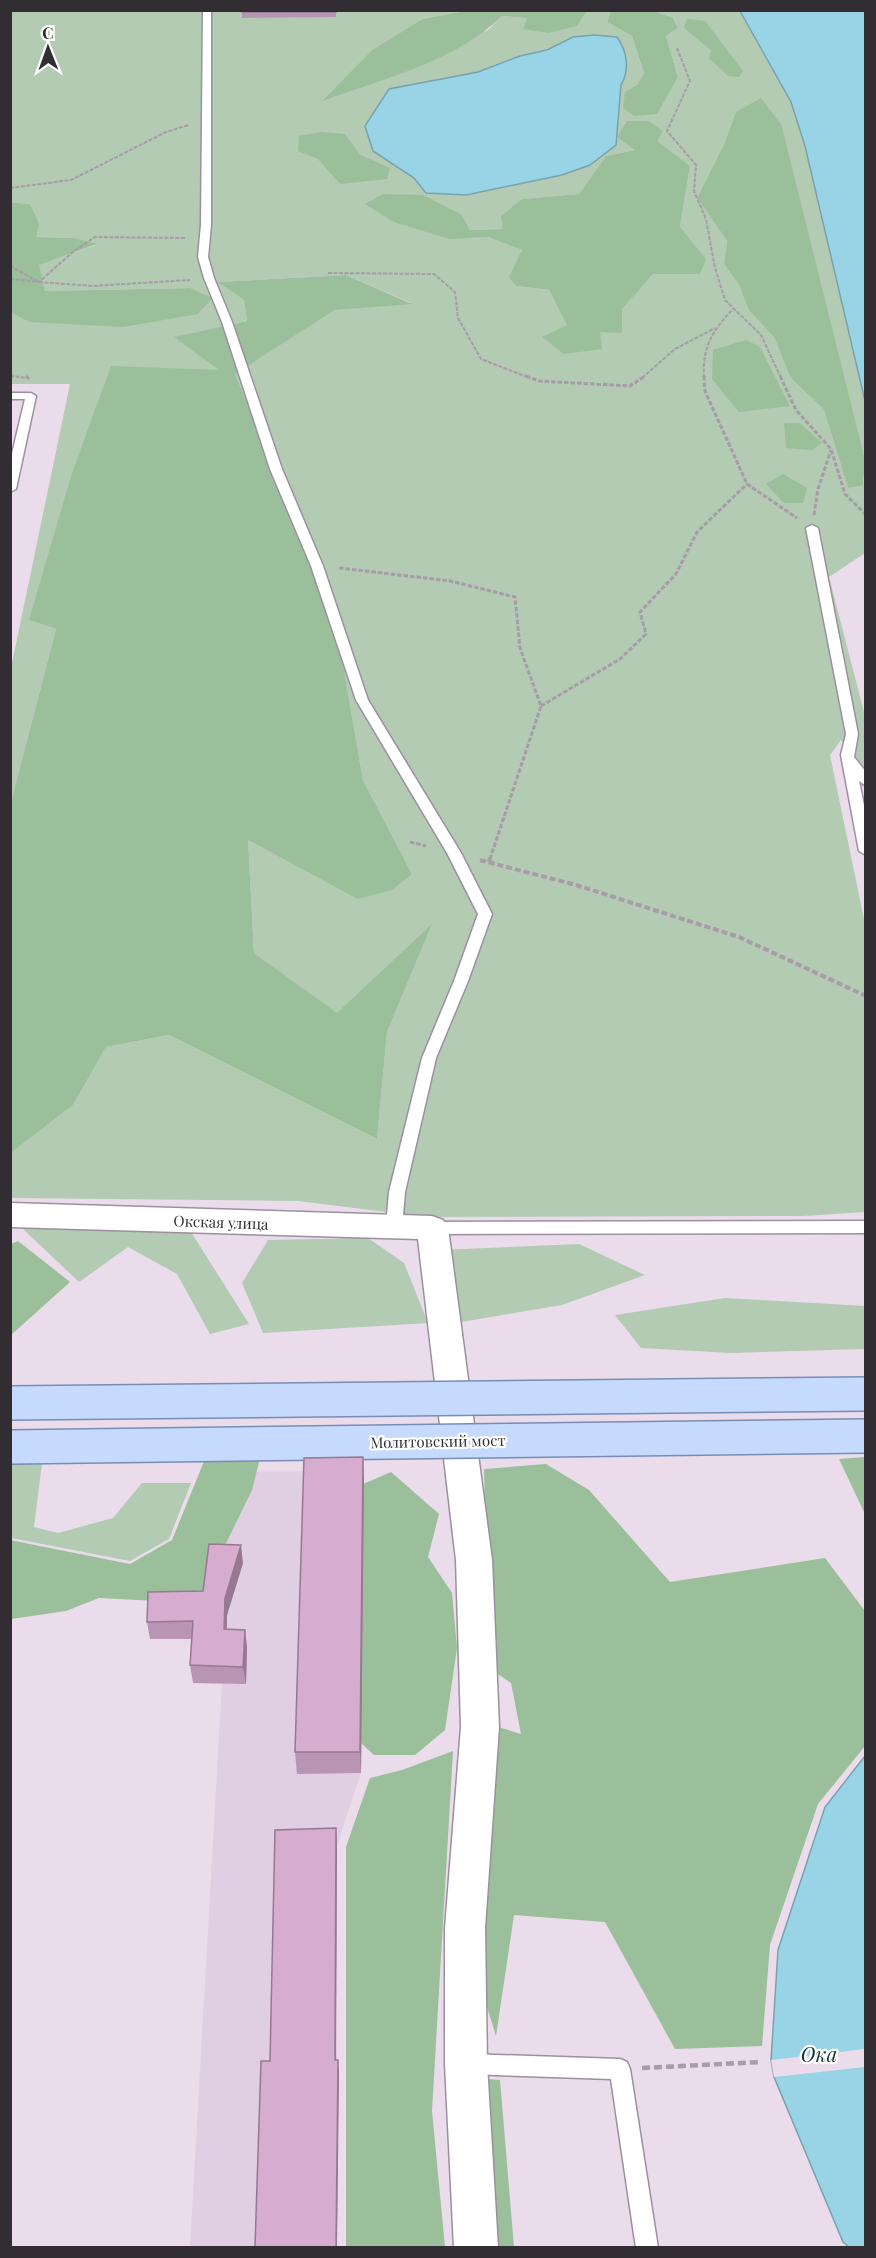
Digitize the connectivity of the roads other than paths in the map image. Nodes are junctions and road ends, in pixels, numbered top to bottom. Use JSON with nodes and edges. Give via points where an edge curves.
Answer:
{"nodes":[{"id":1,"x":207,"y":10,"type":"edge"},
{"id":2,"x":10,"y":396,"type":"edge"},
{"id":3,"x":11,"y":481,"type":"edge"},
{"id":4,"x":812,"y":528,"type":"road end"},
{"id":5,"x":847,"y":755,"type":"junction"},
{"id":6,"x":866,"y":782,"type":"edge"},
{"id":7,"x":866,"y":851,"type":"edge"},
{"id":8,"x":10,"y":1215,"type":"edge"},
{"id":9,"x":394,"y":1227,"type":"junction"},
{"id":10,"x":866,"y":1227,"type":"edge"},
{"id":11,"x":432,"y":1228,"type":"junction"},
{"id":12,"x":866,"y":1394,"type":"edge"},
{"id":13,"x":10,"y":1403,"type":"edge"},
{"id":14,"x":866,"y":1436,"type":"edge"},
{"id":15,"x":10,"y":1447,"type":"edge"},
{"id":16,"x":466,"y":2064,"type":"junction"},
{"id":17,"x":476,"y":2247,"type":"edge"},
{"id":18,"x":647,"y":2247,"type":"edge"}],
"edges":[{"from":1,"to":9,"type":"lane","via":[[203,258],[209,278],[276,469],[317,566],[362,700],[454,853],[485,914],[429,1058],[397,1192]]},
{"from":2,"to":3,"type":"lane","via":[[31,396]]},
{"from":4,"to":5,"type":"lane","via":[[852,734]]},
{"from":5,"to":6,"type":"lane"},
{"from":5,"to":7,"type":"lane"},
{"from":8,"to":9,"type":"street","name":"Окская улица"},
{"from":9,"to":11,"type":"street","name":"Окская улица"},
{"from":10,"to":11,"type":"lane"},
{"from":11,"to":16,"type":"street","via":[[475,1584],[480,1727],[465,1928]]},
{"from":12,"to":13,"type":"main road","bridge":true},
{"from":14,"to":15,"type":"main road","name":"Молитовский мост","bridge":true},
{"from":16,"to":17,"type":"street"},
{"from":16,"to":18,"type":"lane","via":[[620,2068]]}]}
